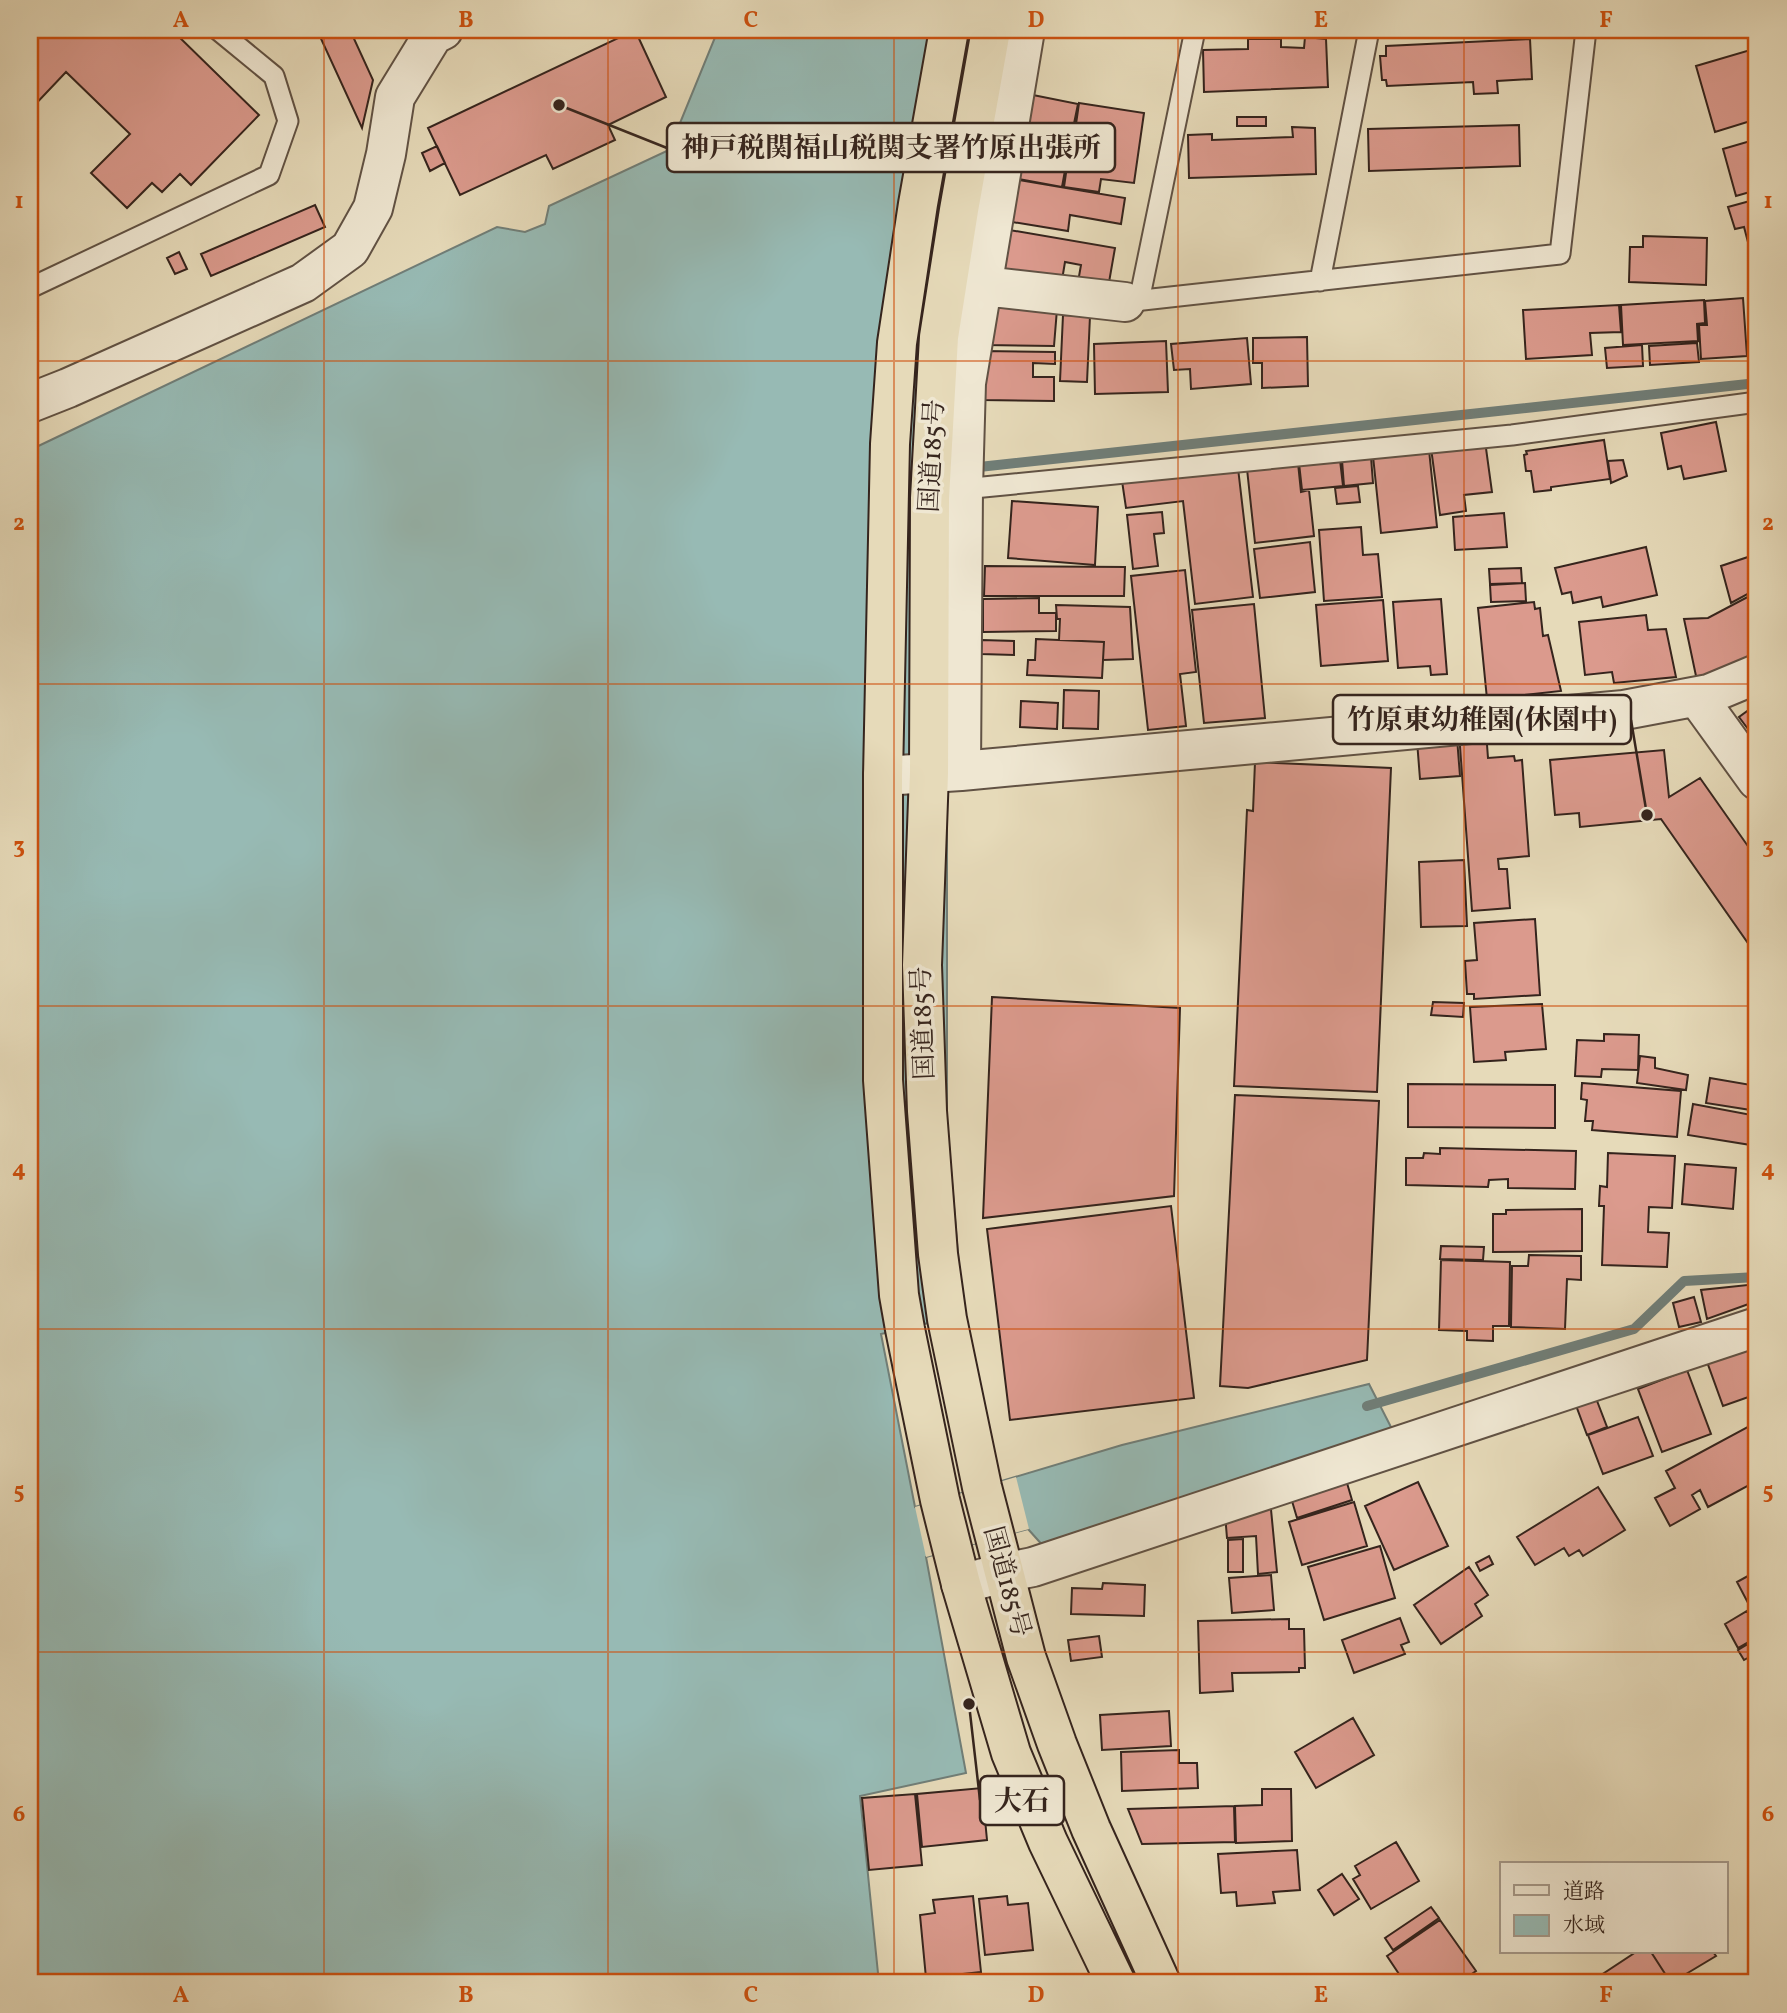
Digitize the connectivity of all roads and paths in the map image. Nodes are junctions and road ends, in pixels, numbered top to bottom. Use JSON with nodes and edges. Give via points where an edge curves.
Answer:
{"nodes":[{"id":1,"x":218,"y":30,"type":"edge"},
{"id":2,"x":443,"y":30,"type":"edge"},
{"id":3,"x":949,"y":30,"type":"edge"},
{"id":4,"x":991,"y":30,"type":"edge"},
{"id":5,"x":1025,"y":30,"type":"edge"},
{"id":6,"x":1195,"y":30,"type":"edge"},
{"id":7,"x":1369,"y":30,"type":"edge"},
{"id":8,"x":1586,"y":30,"type":"edge"},
{"id":9,"x":1320,"y":281,"type":"junction"},
{"id":10,"x":966,"y":284,"type":"junction"},
{"id":11,"x":30,"y":288,"type":"edge"},
{"id":12,"x":1132,"y":302,"type":"junction"},
{"id":13,"x":1757,"y":402,"type":"edge"},
{"id":14,"x":30,"y":403,"type":"edge"},
{"id":15,"x":963,"y":488,"type":"junction"},
{"id":16,"x":1757,"y":674,"type":"edge"},
{"id":17,"x":1697,"y":697,"type":"junction"},
{"id":18,"x":946,"y":772,"type":"junction"},
{"id":19,"x":883,"y":775,"type":"junction"},
{"id":20,"x":1757,"y":780,"type":"edge"},
{"id":21,"x":1757,"y":1327,"type":"edge"},
{"id":22,"x":999,"y":1555,"type":"junction"},
{"id":23,"x":957,"y":1567,"type":"junction"},
{"id":24,"x":1116,"y":1983,"type":"edge"},
{"id":25,"x":1161,"y":1983,"type":"edge"}],
"edges":[{"from":1,"to":11,"type":"lane","via":[[274,76],[288,121],[269,175]]},
{"from":2,"to":14,"type":"street","via":[[433,34],[395,97],[373,208],[350,249],[303,282]]},
{"from":3,"to":19,"type":"highway","name":"国道185号","via":[[897,343],[890,444]]},
{"from":4,"to":10,"type":"highway","name":"国道185号"},
{"from":5,"to":10,"type":"street"},
{"from":6,"to":12,"type":"lane"},
{"from":7,"to":9,"type":"lane"},
{"from":8,"to":9,"type":"lane","via":[[1560,254]]},
{"from":9,"to":12,"type":"lane"},
{"from":10,"to":12,"type":"street"},
{"from":10,"to":15,"type":"street"},
{"from":10,"to":18,"type":"highway","name":"国道185号","via":[[939,337],[930,498]]},
{"from":13,"to":15,"type":"lane","via":[[1513,435]]},
{"from":15,"to":18,"type":"street"},
{"from":16,"to":17,"type":"street"},
{"from":17,"to":18,"type":"street","via":[[1625,710]]},
{"from":17,"to":20,"type":"street"},
{"from":18,"to":19,"type":"street"},
{"from":18,"to":22,"type":"highway","name":"国道185号","via":[[922,979],[927,1111],[947,1319]]},
{"from":19,"to":23,"type":"highway","name":"国道185号","via":[[883,1080],[900,1295]]},
{"from":21,"to":22,"type":"street","via":[[1033,1567]]},
{"from":22,"to":23,"type":"street"},
{"from":22,"to":25,"type":"highway","name":"国道185号","via":[[1026,1657],[1058,1744]]},
{"from":23,"to":24,"type":"highway","name":"国道185号","via":[[1011,1753]]}]}
